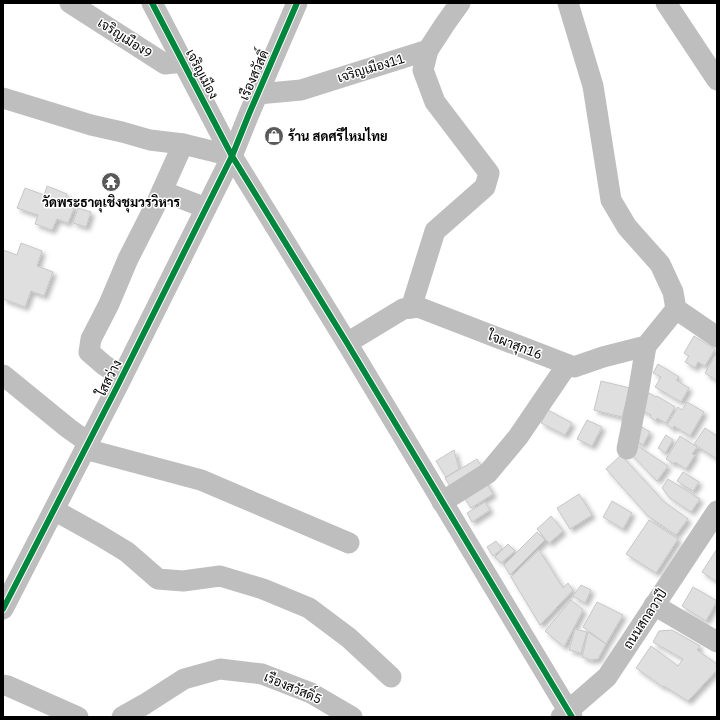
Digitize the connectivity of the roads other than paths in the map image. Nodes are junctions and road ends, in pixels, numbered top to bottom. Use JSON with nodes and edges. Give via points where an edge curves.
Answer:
{"nodes":[{"id":1,"x":70,"y":3,"type":"edge"},
{"id":2,"x":152,"y":3,"type":"edge"},
{"id":3,"x":297,"y":3,"type":"edge"},
{"id":4,"x":460,"y":3,"type":"edge"},
{"id":5,"x":568,"y":3,"type":"edge"},
{"id":6,"x":666,"y":3,"type":"edge"},
{"id":7,"x":428,"y":50,"type":"junction"},
{"id":8,"x":183,"y":62,"type":"junction"},
{"id":9,"x":717,"y":80,"type":"edge"},
{"id":10,"x":258,"y":94,"type":"junction"},
{"id":11,"x":3,"y":98,"type":"edge"},
{"id":12,"x":183,"y":144,"type":"junction"},
{"id":13,"x":232,"y":156,"type":"junction"},
{"id":14,"x":162,"y":191,"type":"junction"},
{"id":15,"x":206,"y":208,"type":"junction"},
{"id":16,"x":411,"y":308,"type":"junction"},
{"id":17,"x":676,"y":309,"type":"junction"},
{"id":18,"x":717,"y":337,"type":"edge"},
{"id":19,"x":347,"y":343,"type":"junction"},
{"id":20,"x":646,"y":346,"type":"junction"},
{"id":21,"x":567,"y":365,"type":"junction"},
{"id":22,"x":3,"y":375,"type":"edge"},
{"id":23,"x":122,"y":377,"type":"junction"},
{"id":24,"x":87,"y":446,"type":"junction"},
{"id":25,"x":626,"y":449,"type":"dead end"},
{"id":26,"x":442,"y":502,"type":"junction"},
{"id":27,"x":54,"y":510,"type":"junction"},
{"id":28,"x":717,"y":510,"type":"edge"},
{"id":29,"x":348,"y":543,"type":"dead end"},
{"id":30,"x":8,"y":586,"type":"edge"},
{"id":31,"x":654,"y":605,"type":"junction"},
{"id":32,"x":3,"y":609,"type":"edge"},
{"id":33,"x":717,"y":642,"type":"edge"},
{"id":34,"x":391,"y":677,"type":"dead end"},
{"id":35,"x":3,"y":685,"type":"edge"},
{"id":36,"x":567,"y":715,"type":"edge"},
{"id":37,"x":78,"y":717,"type":"edge"},
{"id":38,"x":122,"y":717,"type":"edge"},
{"id":39,"x":352,"y":717,"type":"edge"}],
"edges":[{"from":1,"to":8,"type":"street","name":"เจริญเมือง9","via":[[165,64]]},
{"from":2,"to":8,"type":"street","name":"เจริญเมือง"},
{"from":3,"to":10,"type":"street","name":"เรืองสวัสดิ์"},
{"from":4,"to":7,"type":"street"},
{"from":5,"to":17,"type":"street","via":[[593,86],[611,200],[627,228],[660,264],[673,292]]},
{"from":6,"to":9,"type":"street"},
{"from":7,"to":10,"type":"street","name":"เจริญเมือง11","via":[[301,90]]},
{"from":7,"to":16,"type":"street","via":[[423,70],[435,102],[489,173],[485,187],[435,231]]},
{"from":8,"to":13,"type":"street","name":"เจริญเมือง"},
{"from":10,"to":13,"type":"street","name":"เรืองสวัสดิ์"},
{"from":11,"to":12,"type":"street","via":[[91,126],[150,140]]},
{"from":12,"to":13,"type":"street"},
{"from":12,"to":14,"type":"street"},
{"from":13,"to":15,"type":"street","name":"ใสสว่าง"},
{"from":13,"to":19,"type":"street","name":"เจริญเมือง"},
{"from":14,"to":15,"type":"street"},
{"from":14,"to":23,"type":"street","via":[[91,339],[89,352]]},
{"from":15,"to":23,"type":"street","name":"ใสสว่าง"},
{"from":16,"to":19,"type":"street","via":[[403,310]]},
{"from":16,"to":21,"type":"street","name":"ใจผาสุก16","via":[[418,307]]},
{"from":17,"to":18,"type":"street"},
{"from":17,"to":20,"type":"street"},
{"from":19,"to":26,"type":"street","name":"เจริญเมือง"},
{"from":20,"to":21,"type":"street","name":"ใจผาสุก16","via":[[574,367]]},
{"from":20,"to":25,"type":"street"},
{"from":21,"to":26,"type":"street","via":[[518,437],[488,473]]},
{"from":22,"to":24,"type":"street"},
{"from":23,"to":24,"type":"street","name":"ใสสว่าง"},
{"from":24,"to":27,"type":"street","name":"ใสสว่าง"},
{"from":24,"to":29,"type":"street","via":[[201,480]]},
{"from":26,"to":36,"type":"street","name":"เจริญเมือง"},
{"from":27,"to":30,"type":"street","name":"ใสสว่าง"},
{"from":27,"to":34,"type":"street","via":[[127,552],[158,579],[183,580],[220,576],[263,589],[309,608],[349,638]]},
{"from":28,"to":31,"type":"street","name":"ถนนสกลวาปี"},
{"from":30,"to":32,"type":"street","name":"ใสสว่าง"},
{"from":31,"to":33,"type":"street"},
{"from":31,"to":36,"type":"street","name":"ถนนสกลวาปี","via":[[607,677]]},
{"from":35,"to":37,"type":"street"},
{"from":38,"to":39,"type":"street","name":"เรืองสวัสดิ์5","via":[[184,679],[220,669],[262,674],[311,693]]}]}
